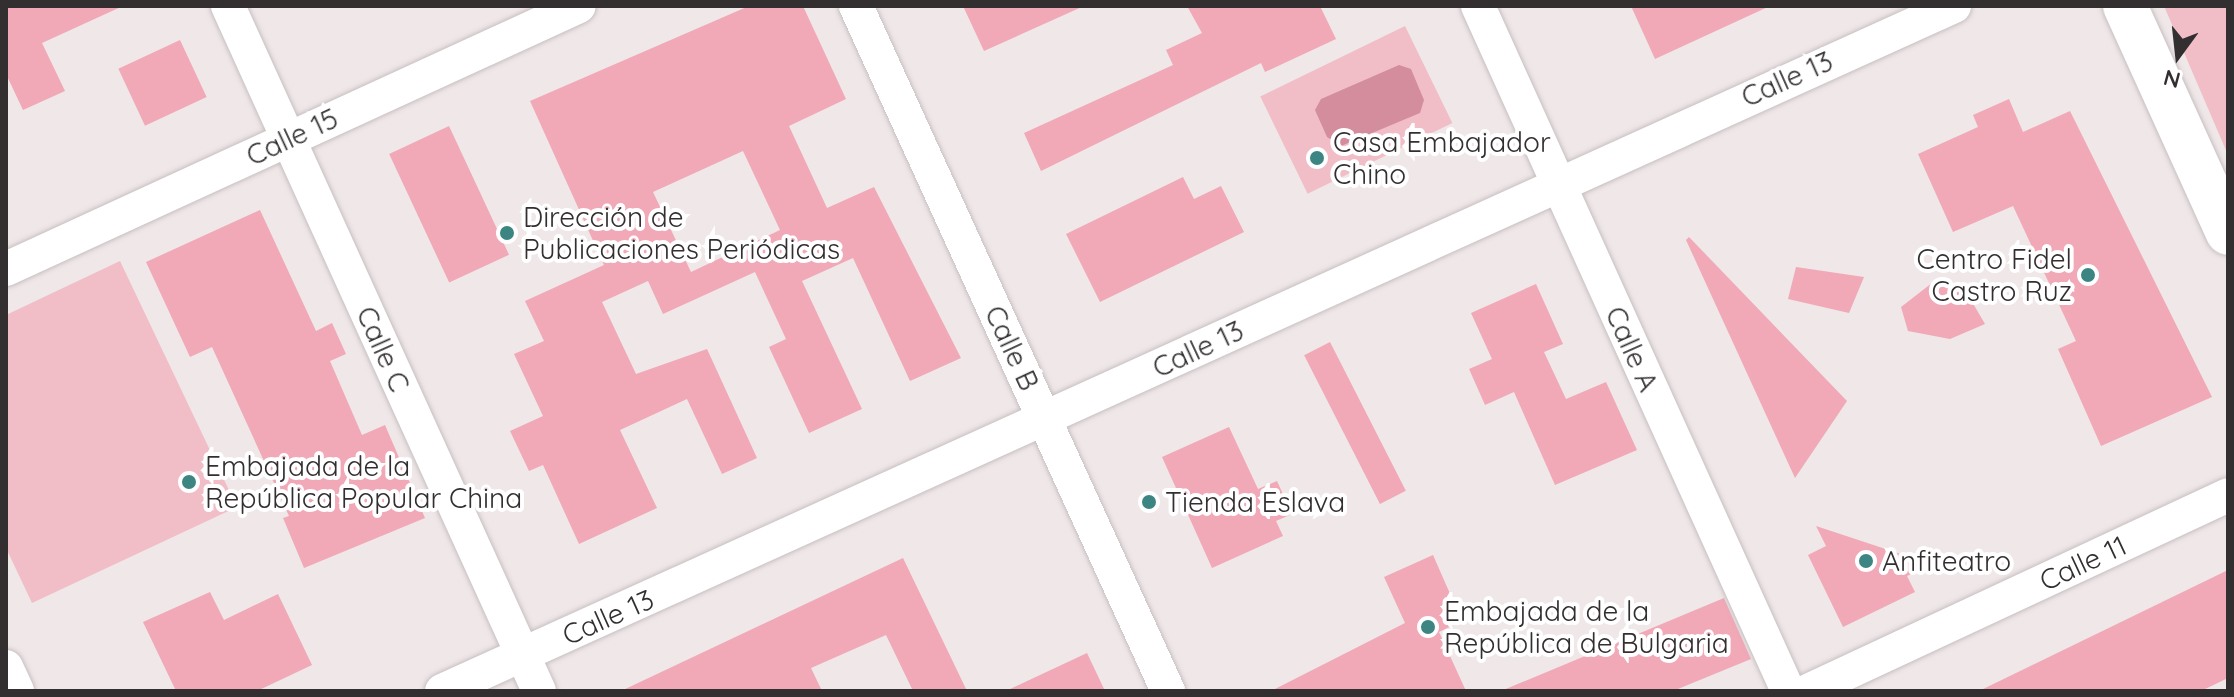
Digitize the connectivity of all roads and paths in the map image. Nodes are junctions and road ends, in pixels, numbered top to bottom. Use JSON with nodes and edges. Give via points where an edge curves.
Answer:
{"nodes":[{"id":1,"x":228,"y":6,"type":"edge"},
{"id":2,"x":579,"y":6,"type":"edge"},
{"id":3,"x":856,"y":6,"type":"edge"},
{"id":4,"x":1478,"y":6,"type":"edge"},
{"id":5,"x":1954,"y":6,"type":"edge"},
{"id":6,"x":2127,"y":9,"type":"edge"},
{"id":7,"x":288,"y":139,"type":"junction"},
{"id":8,"x":1556,"y":180,"type":"junction"},
{"id":9,"x":2228,"y":233,"type":"edge"},
{"id":10,"x":6,"y":269,"type":"edge"},
{"id":11,"x":1045,"y":421,"type":"junction"},
{"id":12,"x":2228,"y":495,"type":"edge"},
{"id":13,"x":523,"y":655,"type":"junction"},
{"id":14,"x":6,"y":667,"type":"edge"},
{"id":15,"x":17,"y":691,"type":"edge"},
{"id":16,"x":442,"y":691,"type":"edge"},
{"id":17,"x":539,"y":691,"type":"edge"},
{"id":18,"x":1168,"y":691,"type":"edge"},
{"id":19,"x":1788,"y":691,"type":"edge"},
{"id":20,"x":1808,"y":691,"type":"edge"}],
"edges":[{"from":1,"to":7,"type":"street","name":"Calle C"},
{"from":2,"to":7,"type":"street","name":"Calle 15"},
{"from":3,"to":11,"type":"street","name":"Calle B"},
{"from":4,"to":8,"type":"street","name":"Calle A"},
{"from":5,"to":8,"type":"street","name":"Calle 13"},
{"from":6,"to":9,"type":"main road"},
{"from":7,"to":10,"type":"street","name":"Calle 15"},
{"from":7,"to":13,"type":"street","name":"Calle C"},
{"from":8,"to":11,"type":"street","name":"Calle 13"},
{"from":8,"to":19,"type":"street","name":"Calle A"},
{"from":11,"to":13,"type":"street","name":"Calle 13"},
{"from":11,"to":18,"type":"street","name":"Calle B"},
{"from":12,"to":20,"type":"street","name":"Calle 11"},
{"from":13,"to":16,"type":"street","name":"Calle 13"},
{"from":13,"to":17,"type":"street","name":"Calle C"},
{"from":14,"to":15,"type":"street"}]}
